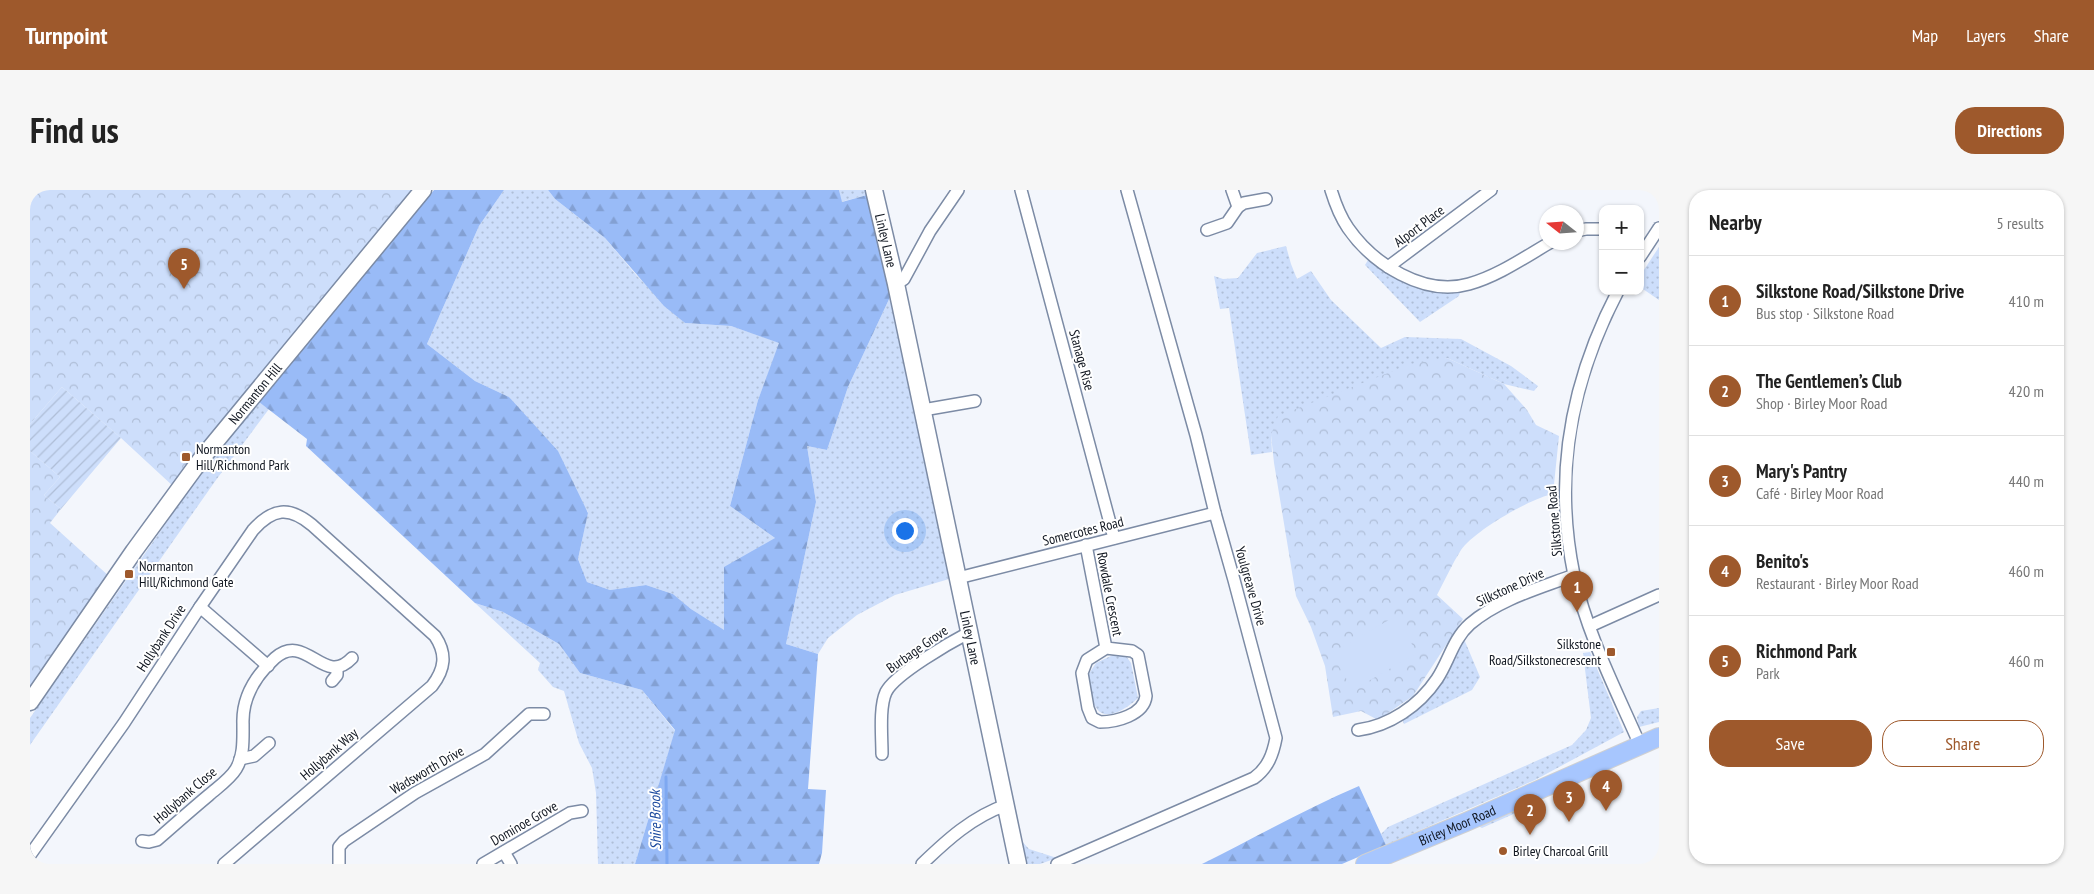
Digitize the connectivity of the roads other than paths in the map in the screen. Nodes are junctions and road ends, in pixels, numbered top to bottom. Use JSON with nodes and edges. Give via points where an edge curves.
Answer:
{"nodes":[{"id":1,"x":423,"y":190,"type":"edge"},
{"id":2,"x":874,"y":190,"type":"edge"},
{"id":3,"x":958,"y":190,"type":"edge"},
{"id":4,"x":1020,"y":190,"type":"edge"},
{"id":5,"x":1127,"y":190,"type":"edge"},
{"id":6,"x":1232,"y":190,"type":"edge"},
{"id":7,"x":1491,"y":190,"type":"edge"},
{"id":8,"x":1336,"y":192,"type":"edge"},
{"id":9,"x":1266,"y":199,"type":"dead end"},
{"id":10,"x":1238,"y":207,"type":"junction"},
{"id":11,"x":1659,"y":228,"type":"edge"},
{"id":12,"x":1584,"y":229,"type":"edge"},
{"id":13,"x":1599,"y":229,"type":"edge"},
{"id":14,"x":1207,"y":230,"type":"dead end"},
{"id":15,"x":1539,"y":249,"type":"edge"},
{"id":16,"x":1643,"y":250,"type":"edge"},
{"id":17,"x":1388,"y":267,"type":"junction"},
{"id":18,"x":896,"y":284,"type":"junction"},
{"id":19,"x":1616,"y":295,"type":"edge"},
{"id":20,"x":975,"y":401,"type":"dead end"},
{"id":21,"x":923,"y":410,"type":"junction"},
{"id":22,"x":1215,"y":513,"type":"junction"},
{"id":23,"x":1114,"y":538,"type":"junction"},
{"id":24,"x":1086,"y":545,"type":"junction"},
{"id":25,"x":1574,"y":575,"type":"junction"},
{"id":26,"x":958,"y":578,"type":"junction"},
{"id":27,"x":1659,"y":595,"type":"edge"},
{"id":28,"x":200,"y":607,"type":"junction"},
{"id":29,"x":1590,"y":626,"type":"junction"},
{"id":30,"x":970,"y":632,"type":"junction"},
{"id":31,"x":1106,"y":648,"type":"junction"},
{"id":32,"x":352,"y":658,"type":"dead end"},
{"id":33,"x":444,"y":662,"type":"joint"},
{"id":34,"x":268,"y":666,"type":"junction"},
{"id":35,"x":337,"y":668,"type":"junction"},
{"id":36,"x":332,"y":681,"type":"dead end"},
{"id":37,"x":30,"y":702,"type":"edge"},
{"id":38,"x":544,"y":714,"type":"dead end"},
{"id":39,"x":1358,"y":730,"type":"dead end"},
{"id":40,"x":1659,"y":737,"type":"edge"},
{"id":41,"x":269,"y":742,"type":"dead end"},
{"id":42,"x":1640,"y":745,"type":"junction"},
{"id":43,"x":882,"y":754,"type":"dead end"},
{"id":44,"x":240,"y":759,"type":"junction"},
{"id":45,"x":1006,"y":805,"type":"junction"},
{"id":46,"x":582,"y":811,"type":"dead end"},
{"id":47,"x":142,"y":841,"type":"dead end"},
{"id":48,"x":504,"y":852,"type":"junction"},
{"id":49,"x":30,"y":855,"type":"edge"},
{"id":50,"x":224,"y":864,"type":"edge"},
{"id":51,"x":339,"y":864,"type":"edge"},
{"id":52,"x":483,"y":864,"type":"edge"},
{"id":53,"x":511,"y":864,"type":"edge"},
{"id":54,"x":922,"y":864,"type":"edge"},
{"id":55,"x":1018,"y":864,"type":"edge"},
{"id":56,"x":1057,"y":864,"type":"edge"},
{"id":57,"x":1365,"y":864,"type":"edge"}],
"edges":[{"from":1,"to":37,"type":"street","name":"Normanton Hill","via":[[202,458],[134,550]]},
{"from":2,"to":18,"type":"street","name":"Linley Lane"},
{"from":3,"to":18,"type":"street","via":[[930,230],[904,279]]},
{"from":4,"to":23,"type":"street","name":"Stanage Rise"},
{"from":5,"to":22,"type":"street","name":"Youlgreave Drive"},
{"from":6,"to":10,"type":"street"},
{"from":7,"to":17,"type":"street","name":"Alport Place"},
{"from":8,"to":17,"type":"street","via":[[1347,227],[1372,256]]},
{"from":9,"to":10,"type":"street"},
{"from":10,"to":14,"type":"street","via":[[1227,223]]},
{"from":11,"to":16,"type":"street"},
{"from":12,"to":13,"type":"street"},
{"from":15,"to":17,"type":"street","via":[[1482,280],[1453,287],[1426,284]]},
{"from":18,"to":21,"type":"street","name":"Linley Lane"},
{"from":19,"to":25,"type":"street","name":"Silkstone Road","via":[[1591,349],[1571,418],[1565,482],[1566,519]]},
{"from":20,"to":21,"type":"street"},
{"from":21,"to":26,"type":"street","name":"Linley Lane"},
{"from":22,"to":23,"type":"street","name":"Somercotes Road"},
{"from":22,"to":56,"type":"street","name":"Youlgreave Drive","via":[[1275,728],[1271,758],[1260,773],[1243,784]]},
{"from":23,"to":24,"type":"street","name":"Somercotes Road"},
{"from":24,"to":26,"type":"street","name":"Somercotes Road"},
{"from":24,"to":31,"type":"street","name":"Rowdale Crescent"},
{"from":25,"to":29,"type":"street","name":"Silkstone Road"},
{"from":25,"to":39,"type":"street","name":"Silkstone Drive","via":[[1482,615],[1459,636],[1437,679],[1418,701],[1380,726]]},
{"from":26,"to":30,"type":"street","name":"Linley Lane"},
{"from":27,"to":29,"type":"street"},
{"from":28,"to":33,"type":"street","name":"Hollybank Drive","via":[[262,520],[280,512],[291,512],[302,516],[435,636],[441,645]]},
{"from":28,"to":34,"type":"street"},
{"from":28,"to":49,"type":"street","name":"Hollybank Drive","via":[[124,723]]},
{"from":29,"to":42,"type":"street","name":"Silkstone Road"},
{"from":30,"to":43,"type":"street","name":"Burbage Grove","via":[[928,658],[886,691]]},
{"from":30,"to":45,"type":"street","name":"Linley Lane"},
{"from":31,"to":31,"type":"street","name":"Rowdale Crescent","via":[[1132,651],[1138,655],[1146,696],[1142,707],[1124,718],[1100,722],[1092,718],[1088,708],[1082,673],[1087,660]]},
{"from":32,"to":35,"type":"street"},
{"from":33,"to":50,"type":"street","name":"Hollybank Way","via":[[432,686]]},
{"from":34,"to":35,"type":"street","name":"Hollybank Close","via":[[276,657],[295,650],[330,668]]},
{"from":34,"to":44,"type":"street","name":"Hollybank Close","via":[[246,696]]},
{"from":35,"to":36,"type":"street","via":[[337,675]]},
{"from":38,"to":51,"type":"street","name":"Wadsworth Drive","via":[[529,714],[485,754],[414,793],[344,841],[339,848]]},
{"from":40,"to":42,"type":"main road","name":"Birley Moor Road"},
{"from":41,"to":44,"type":"street","via":[[254,756]]},
{"from":42,"to":57,"type":"main road","name":"Birley Moor Road"},
{"from":44,"to":47,"type":"street","name":"Hollybank Close","via":[[236,770],[226,780],[157,840]]},
{"from":45,"to":54,"type":"street","via":[[956,833]]},
{"from":45,"to":55,"type":"street","name":"Linley Lane"},
{"from":46,"to":48,"type":"street","name":"Dominoe Grove","via":[[570,813]]},
{"from":48,"to":52,"type":"street","name":"Dominoe Grove"},
{"from":48,"to":53,"type":"street"}]}
